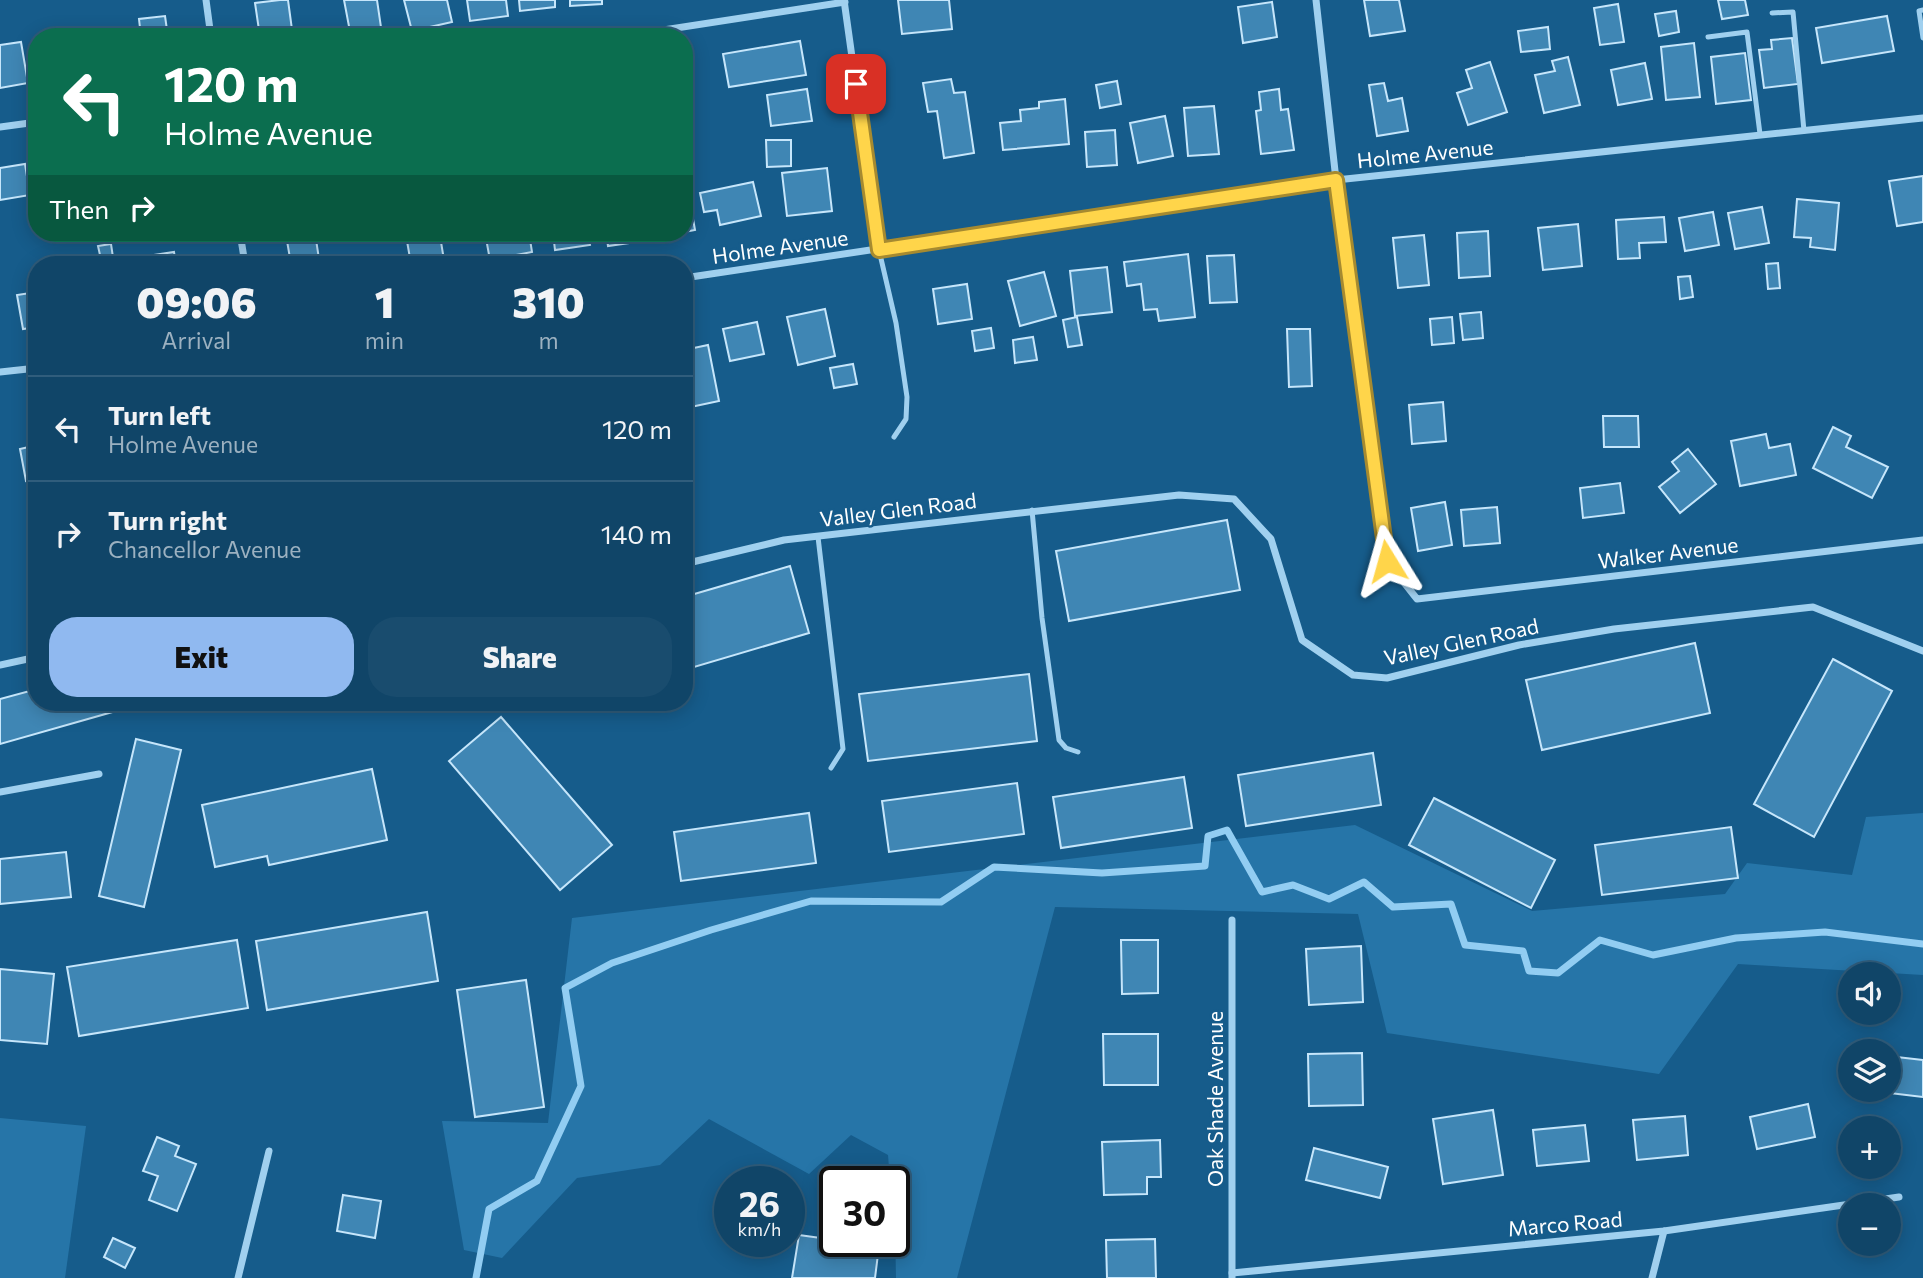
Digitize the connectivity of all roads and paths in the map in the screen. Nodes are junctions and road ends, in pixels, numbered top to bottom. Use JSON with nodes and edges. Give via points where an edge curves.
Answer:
{"nodes":[{"id":1,"x":206,"y":0,"type":"edge"},
{"id":2,"x":1316,"y":0,"type":"edge"},
{"id":3,"x":844,"y":1,"type":"edge"},
{"id":4,"x":1923,"y":10,"type":"edge"},
{"id":5,"x":1772,"y":13,"type":"dead end"},
{"id":6,"x":210,"y":28,"type":"edge"},
{"id":7,"x":674,"y":28,"type":"edge"},
{"id":8,"x":1708,"y":37,"type":"dead end"},
{"id":9,"x":1923,"y":38,"type":"edge"},
{"id":10,"x":1923,"y":118,"type":"edge"},
{"id":11,"x":28,"y":123,"type":"edge"},
{"id":12,"x":0,"y":127,"type":"edge"},
{"id":13,"x":1804,"y":131,"type":"junction"},
{"id":14,"x":1760,"y":134,"type":"junction"},
{"id":15,"x":1336,"y":180,"type":"junction"},
{"id":16,"x":879,"y":250,"type":"junction"},
{"id":17,"x":693,"y":277,"type":"edge"},
{"id":18,"x":28,"y":369,"type":"edge"},
{"id":19,"x":0,"y":372,"type":"edge"},
{"id":20,"x":894,"y":437,"type":"dead end"},
{"id":21,"x":1032,"y":510,"type":"junction"},
{"id":22,"x":818,"y":537,"type":"junction"},
{"id":23,"x":1923,"y":540,"type":"edge"},
{"id":24,"x":693,"y":562,"type":"edge"},
{"id":25,"x":1923,"y":652,"type":"edge"},
{"id":26,"x":28,"y":659,"type":"edge"},
{"id":27,"x":0,"y":665,"type":"edge"},
{"id":28,"x":1078,"y":752,"type":"dead end"},
{"id":29,"x":831,"y":768,"type":"dead end"},
{"id":30,"x":99,"y":774,"type":"dead end"},
{"id":31,"x":0,"y":792,"type":"edge"},
{"id":32,"x":1232,"y":920,"type":"dead end"},
{"id":33,"x":269,"y":1151,"type":"dead end"},
{"id":34,"x":1838,"y":1206,"type":"edge"},
{"id":35,"x":1664,"y":1231,"type":"junction"},
{"id":36,"x":1232,"y":1275,"type":"edge"},
{"id":37,"x":238,"y":1278,"type":"edge"},
{"id":38,"x":1652,"y":1278,"type":"edge"}],
"edges":[{"from":1,"to":6,"type":"street"},
{"from":2,"to":15,"type":"street"},
{"from":3,"to":7,"type":"street"},
{"from":3,"to":16,"type":"street"},
{"from":4,"to":9,"type":"lane","via":[[1919,11]]},
{"from":5,"to":13,"type":"lane","via":[[1793,12]]},
{"from":8,"to":14,"type":"lane","via":[[1747,32]]},
{"from":10,"to":13,"type":"street","name":"Holme Avenue"},
{"from":11,"to":12,"type":"street"},
{"from":13,"to":14,"type":"street","name":"Holme Avenue"},
{"from":14,"to":15,"type":"street","name":"Holme Avenue"},
{"from":15,"to":16,"type":"street","name":"Holme Avenue"},
{"from":15,"to":23,"type":"street","name":"Walker Avenue","via":[[1387,561],[1417,599]]},
{"from":16,"to":17,"type":"street","name":"Holme Avenue"},
{"from":16,"to":20,"type":"lane","via":[[907,397],[906,419]]},
{"from":18,"to":19,"type":"street"},
{"from":21,"to":22,"type":"street","name":"Valley Glen Road"},
{"from":21,"to":25,"type":"street","name":"Valley Glen Road","via":[[1179,495],[1234,499],[1271,539],[1302,640],[1353,675],[1387,678],[1519,645],[1614,629],[1813,607]]},
{"from":21,"to":28,"type":"lane","via":[[1059,740]]},
{"from":22,"to":24,"type":"street","name":"Valley Glen Road","via":[[784,540]]},
{"from":22,"to":29,"type":"lane","via":[[843,749]]},
{"from":26,"to":27,"type":"street"},
{"from":30,"to":31,"type":"street"},
{"from":32,"to":36,"type":"street","name":"Oak Shade Avenue"},
{"from":33,"to":37,"type":"street"},
{"from":34,"to":35,"type":"street","name":"Marco Road"},
{"from":35,"to":36,"type":"street","name":"Marco Road"},
{"from":35,"to":38,"type":"street"}]}
